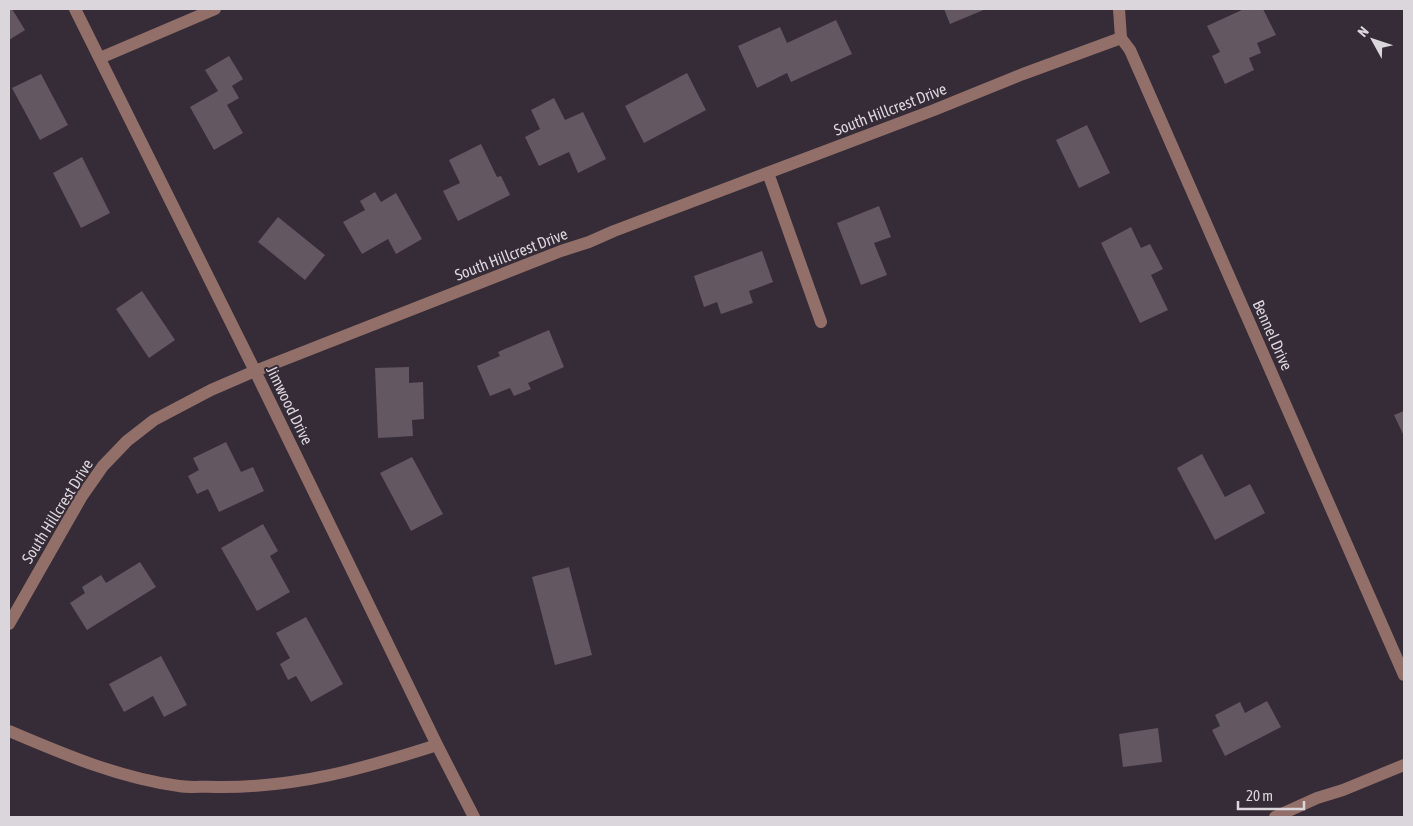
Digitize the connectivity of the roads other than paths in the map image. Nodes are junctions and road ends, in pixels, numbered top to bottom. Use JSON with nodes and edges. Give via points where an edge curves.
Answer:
{"nodes":[{"id":1,"x":75,"y":9,"type":"edge"},
{"id":2,"x":215,"y":9,"type":"edge"},
{"id":3,"x":1119,"y":9,"type":"edge"},
{"id":4,"x":1120,"y":38,"type":"junction"},
{"id":5,"x":100,"y":58,"type":"junction"},
{"id":6,"x":768,"y":173,"type":"junction"},
{"id":7,"x":821,"y":322,"type":"dead end"},
{"id":8,"x":255,"y":371,"type":"junction"},
{"id":9,"x":9,"y":624,"type":"edge"},
{"id":10,"x":1404,"y":675,"type":"edge"},
{"id":11,"x":9,"y":731,"type":"edge"},
{"id":12,"x":437,"y":746,"type":"junction"},
{"id":13,"x":1404,"y":765,"type":"edge"},
{"id":14,"x":474,"y":817,"type":"edge"},
{"id":15,"x":1275,"y":817,"type":"edge"}],
"edges":[{"from":1,"to":5,"type":"street","name":"Jimwood Drive"},
{"from":2,"to":5,"type":"street"},
{"from":3,"to":4,"type":"street"},
{"from":4,"to":6,"type":"street","name":"South Hillcrest Drive"},
{"from":4,"to":10,"type":"street","name":"Bennel Drive","via":[[1130,50]]},
{"from":5,"to":8,"type":"street","name":"Jimwood Drive"},
{"from":6,"to":7,"type":"street"},
{"from":6,"to":8,"type":"street","name":"South Hillcrest Drive","via":[[561,250]]},
{"from":8,"to":9,"type":"street","name":"South Hillcrest Drive","via":[[182,404],[127,441],[103,466],[82,496]]},
{"from":8,"to":12,"type":"street","name":"Jimwood Drive"},
{"from":11,"to":12,"type":"street","via":[[123,775],[180,786],[243,787],[312,780],[374,766]]},
{"from":12,"to":14,"type":"street","name":"Jimwood Drive"},
{"from":13,"to":15,"type":"street"}]}
